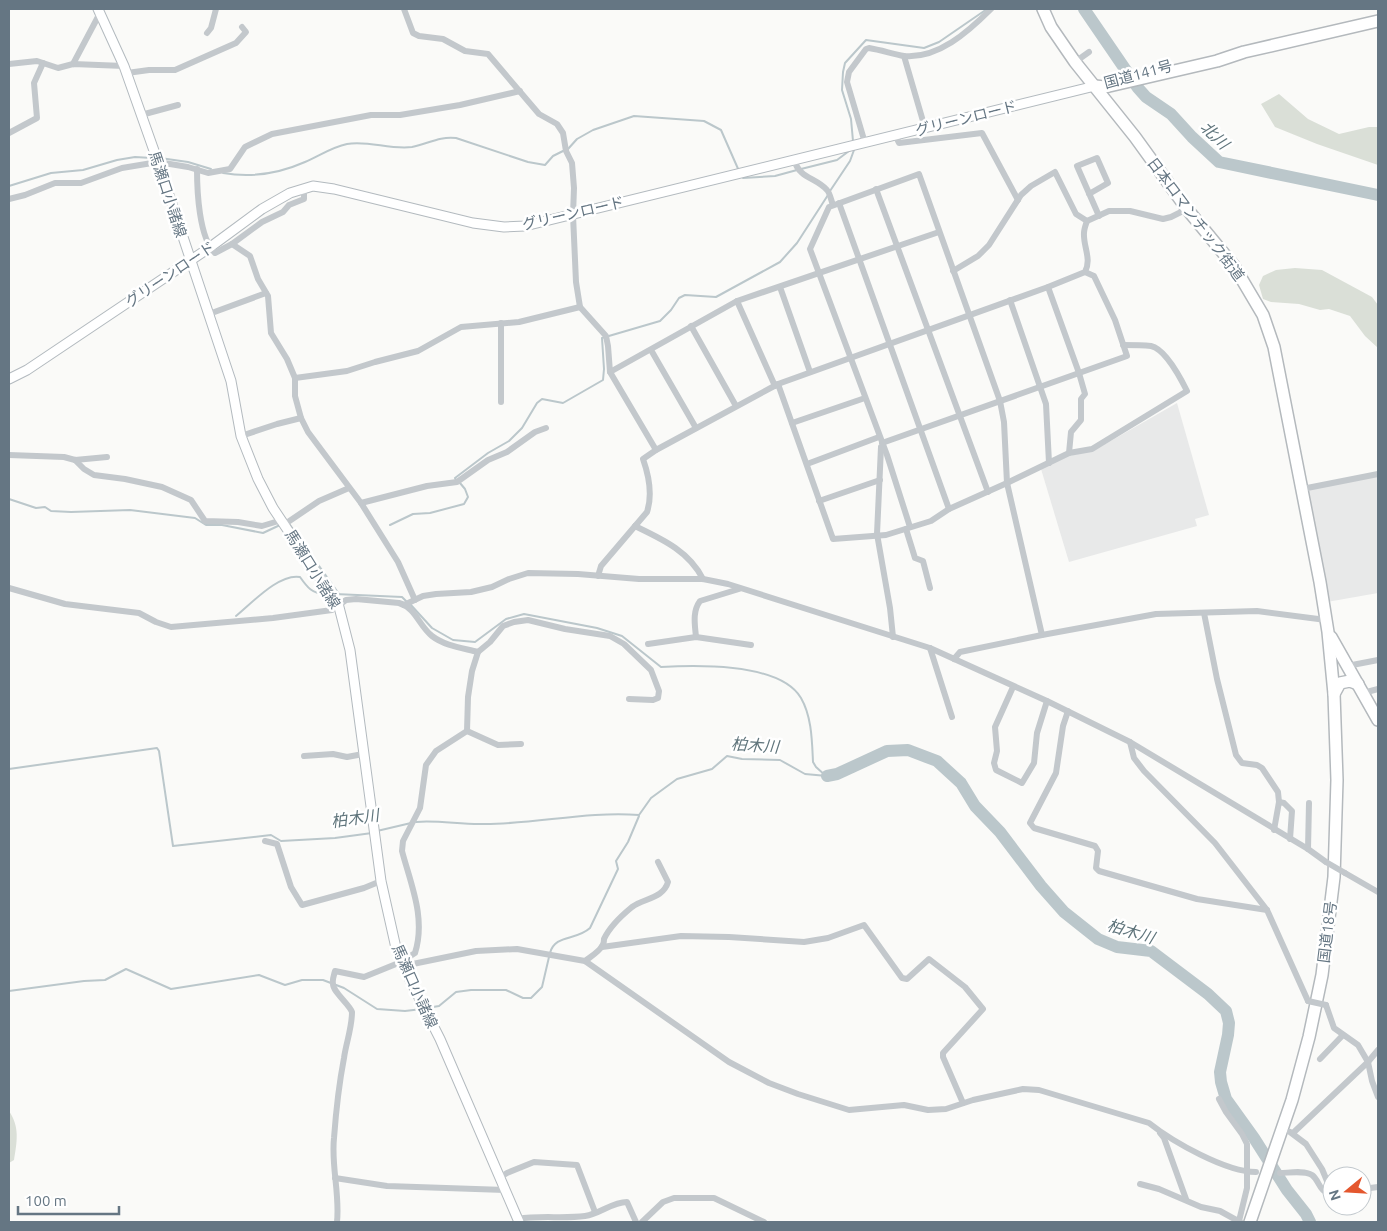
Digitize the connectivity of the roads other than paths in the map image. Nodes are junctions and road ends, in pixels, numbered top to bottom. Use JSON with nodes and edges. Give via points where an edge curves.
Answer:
{"nodes":[{"id":1,"x":216,"y":9,"type":"edge"},
{"id":2,"x":404,"y":9,"type":"edge"},
{"id":3,"x":990,"y":9,"type":"edge"},
{"id":4,"x":1043,"y":9,"type":"edge"},
{"id":5,"x":99,"y":11,"type":"edge"},
{"id":6,"x":1378,"y":22,"type":"edge"},
{"id":7,"x":242,"y":27,"type":"dead end"},
{"id":8,"x":207,"y":33,"type":"dead end"},
{"id":9,"x":1089,"y":52,"type":"dead end"},
{"id":10,"x":904,"y":56,"type":"junction"},
{"id":11,"x":1075,"y":62,"type":"junction"},
{"id":12,"x":43,"y":63,"type":"junction"},
{"id":13,"x":9,"y":64,"type":"edge"},
{"id":14,"x":73,"y":64,"type":"junction"},
{"id":15,"x":125,"y":69,"type":"junction"},
{"id":16,"x":1095,"y":86,"type":"junction"},
{"id":17,"x":520,"y":91,"type":"junction"},
{"id":18,"x":178,"y":105,"type":"dead end"},
{"id":19,"x":142,"y":115,"type":"junction"},
{"id":20,"x":925,"y":128,"type":"junction"},
{"id":21,"x":9,"y":133,"type":"edge"},
{"id":22,"x":895,"y":135,"type":"junction"},
{"id":23,"x":865,"y":143,"type":"junction"},
{"id":24,"x":794,"y":160,"type":"junction"},
{"id":25,"x":158,"y":162,"type":"junction"},
{"id":26,"x":197,"y":169,"type":"junction"},
{"id":27,"x":304,"y":189,"type":"junction"},
{"id":28,"x":876,"y":189,"type":"junction"},
{"id":29,"x":1089,"y":194,"type":"junction"},
{"id":30,"x":9,"y":199,"type":"edge"},
{"id":31,"x":1018,"y":200,"type":"junction"},
{"id":32,"x":836,"y":204,"type":"junction"},
{"id":33,"x":1187,"y":209,"type":"junction"},
{"id":34,"x":573,"y":215,"type":"junction"},
{"id":35,"x":1099,"y":216,"type":"junction"},
{"id":36,"x":1087,"y":221,"type":"junction"},
{"id":37,"x":939,"y":232,"type":"junction"},
{"id":38,"x":232,"y":244,"type":"junction"},
{"id":39,"x":898,"y":246,"type":"junction"},
{"id":40,"x":209,"y":248,"type":"junction"},
{"id":41,"x":859,"y":260,"type":"junction"},
{"id":42,"x":190,"y":261,"type":"junction"},
{"id":43,"x":953,"y":271,"type":"junction"},
{"id":44,"x":1085,"y":272,"type":"junction"},
{"id":45,"x":818,"y":274,"type":"junction"},
{"id":46,"x":780,"y":287,"type":"junction"},
{"id":47,"x":1048,"y":287,"type":"junction"},
{"id":48,"x":266,"y":293,"type":"junction"},
{"id":49,"x":1010,"y":300,"type":"junction"},
{"id":50,"x":737,"y":301,"type":"junction"},
{"id":51,"x":580,"y":307,"type":"junction"},
{"id":52,"x":209,"y":314,"type":"junction"},
{"id":53,"x":968,"y":315,"type":"junction"},
{"id":54,"x":501,"y":323,"type":"junction"},
{"id":55,"x":691,"y":326,"type":"junction"},
{"id":56,"x":928,"y":329,"type":"junction"},
{"id":57,"x":889,"y":343,"type":"junction"},
{"id":58,"x":1123,"y":345,"type":"junction"},
{"id":59,"x":650,"y":350,"type":"junction"},
{"id":60,"x":849,"y":357,"type":"junction"},
{"id":61,"x":610,"y":372,"type":"junction"},
{"id":62,"x":810,"y":372,"type":"junction"},
{"id":63,"x":1079,"y":372,"type":"junction"},
{"id":64,"x":295,"y":378,"type":"junction"},
{"id":65,"x":9,"y":379,"type":"edge"},
{"id":66,"x":776,"y":385,"type":"junction"},
{"id":67,"x":1040,"y":386,"type":"junction"},
{"id":68,"x":864,"y":398,"type":"junction"},
{"id":69,"x":1000,"y":401,"type":"junction"},
{"id":70,"x":501,"y":402,"type":"dead end"},
{"id":71,"x":736,"y":406,"type":"junction"},
{"id":72,"x":960,"y":415,"type":"junction"},
{"id":73,"x":301,"y":418,"type":"junction"},
{"id":74,"x":792,"y":423,"type":"junction"},
{"id":75,"x":546,"y":428,"type":"dead end"},
{"id":76,"x":696,"y":428,"type":"junction"},
{"id":77,"x":920,"y":430,"type":"junction"},
{"id":78,"x":241,"y":436,"type":"junction"},
{"id":79,"x":879,"y":436,"type":"junction"},
{"id":80,"x":882,"y":444,"type":"junction"},
{"id":81,"x":656,"y":450,"type":"junction"},
{"id":82,"x":1069,"y":453,"type":"junction"},
{"id":83,"x":9,"y":455,"type":"edge"},
{"id":84,"x":107,"y":457,"type":"dead end"},
{"id":85,"x":75,"y":460,"type":"junction"},
{"id":86,"x":1049,"y":463,"type":"junction"},
{"id":87,"x":806,"y":464,"type":"junction"},
{"id":88,"x":1378,"y":474,"type":"edge"},
{"id":89,"x":880,"y":480,"type":"junction"},
{"id":90,"x":1007,"y":483,"type":"junction"},
{"id":91,"x":349,"y":488,"type":"junction"},
{"id":92,"x":1302,"y":489,"type":"junction"},
{"id":93,"x":988,"y":492,"type":"junction"},
{"id":94,"x":819,"y":501,"type":"junction"},
{"id":95,"x":361,"y":503,"type":"junction"},
{"id":96,"x":949,"y":509,"type":"junction"},
{"id":97,"x":284,"y":522,"type":"junction"},
{"id":98,"x":635,"y":526,"type":"junction"},
{"id":99,"x":908,"y":528,"type":"junction"},
{"id":100,"x":876,"y":534,"type":"junction"},
{"id":101,"x":598,"y":576,"type":"junction"},
{"id":102,"x":703,"y":579,"type":"junction"},
{"id":103,"x":9,"y":588,"type":"edge"},
{"id":104,"x":930,"y":588,"type":"dead end"},
{"id":105,"x":739,"y":589,"type":"junction"},
{"id":106,"x":415,"y":600,"type":"junction"},
{"id":107,"x":404,"y":605,"type":"junction"},
{"id":108,"x":339,"y":607,"type":"junction"},
{"id":109,"x":1204,"y":614,"type":"junction"},
{"id":110,"x":1327,"y":626,"type":"junction"},
{"id":111,"x":1042,"y":635,"type":"junction"},
{"id":112,"x":696,"y":637,"type":"junction"},
{"id":113,"x":893,"y":637,"type":"junction"},
{"id":114,"x":648,"y":644,"type":"dead end"},
{"id":115,"x":751,"y":645,"type":"dead end"},
{"id":116,"x":930,"y":648,"type":"junction"},
{"id":117,"x":478,"y":652,"type":"junction"},
{"id":118,"x":954,"y":658,"type":"junction"},
{"id":119,"x":1378,"y":660,"type":"edge"},
{"id":120,"x":1348,"y":666,"type":"junction"},
{"id":121,"x":1013,"y":686,"type":"junction"},
{"id":122,"x":1361,"y":688,"type":"junction"},
{"id":123,"x":1378,"y":689,"type":"edge"},
{"id":124,"x":1334,"y":694,"type":"junction"},
{"id":125,"x":629,"y":699,"type":"dead end"},
{"id":126,"x":1047,"y":701,"type":"junction"},
{"id":127,"x":1068,"y":711,"type":"junction"},
{"id":128,"x":952,"y":717,"type":"dead end"},
{"id":129,"x":1378,"y":720,"type":"edge"},
{"id":130,"x":467,"y":731,"type":"junction"},
{"id":131,"x":1130,"y":742,"type":"junction"},
{"id":132,"x":521,"y":744,"type":"dead end"},
{"id":133,"x":363,"y":754,"type":"junction"},
{"id":134,"x":304,"y":756,"type":"dead end"},
{"id":135,"x":1279,"y":802,"type":"junction"},
{"id":136,"x":1309,"y":803,"type":"dead end"},
{"id":137,"x":1274,"y":830,"type":"junction"},
{"id":138,"x":1290,"y":839,"type":"junction"},
{"id":139,"x":265,"y":841,"type":"dead end"},
{"id":140,"x":1308,"y":849,"type":"junction"},
{"id":141,"x":658,"y":862,"type":"dead end"},
{"id":142,"x":381,"y":881,"type":"junction"},
{"id":143,"x":1378,"y":892,"type":"edge"},
{"id":144,"x":1267,"y":910,"type":"junction"},
{"id":145,"x":602,"y":947,"type":"junction"},
{"id":146,"x":585,"y":961,"type":"junction"},
{"id":147,"x":402,"y":964,"type":"junction"},
{"id":148,"x":1342,"y":1035,"type":"junction"},
{"id":149,"x":1378,"y":1050,"type":"edge"},
{"id":150,"x":1320,"y":1059,"type":"dead end"},
{"id":151,"x":1368,"y":1062,"type":"junction"},
{"id":152,"x":1378,"y":1097,"type":"edge"},
{"id":153,"x":1219,"y":1099,"type":"dead end"},
{"id":154,"x":963,"y":1103,"type":"junction"},
{"id":155,"x":1159,"y":1131,"type":"junction"},
{"id":156,"x":1288,"y":1131,"type":"junction"},
{"id":157,"x":1322,"y":1168,"type":"edge"},
{"id":158,"x":1246,"y":1172,"type":"junction"},
{"id":159,"x":1256,"y":1172,"type":"dead end"},
{"id":160,"x":1280,"y":1173,"type":"dead end"},
{"id":161,"x":335,"y":1178,"type":"junction"},
{"id":162,"x":500,"y":1178,"type":"junction"},
{"id":163,"x":1140,"y":1184,"type":"dead end"},
{"id":164,"x":1322,"y":1189,"type":"edge"},
{"id":165,"x":505,"y":1190,"type":"junction"},
{"id":166,"x":1186,"y":1200,"type":"junction"},
{"id":167,"x":591,"y":1217,"type":"edge"},
{"id":168,"x":518,"y":1221,"type":"edge"},
{"id":169,"x":337,"y":1222,"type":"edge"},
{"id":170,"x":636,"y":1222,"type":"edge"},
{"id":171,"x":642,"y":1222,"type":"edge"},
{"id":172,"x":764,"y":1222,"type":"edge"},
{"id":173,"x":1243,"y":1222,"type":"edge"}],
"edges":[{"from":1,"to":8,"type":"street","via":[[212,28]]},
{"from":2,"to":17,"type":"street","via":[[413,33],[443,39],[465,51],[488,54]]},
{"from":3,"to":10,"type":"street","via":[[941,50],[927,55]]},
{"from":4,"to":11,"type":"highway","name":"日本ロマンチック街道","via":[[1051,28]]},
{"from":5,"to":14,"type":"street"},
{"from":5,"to":15,"type":"main road","name":"馬瀬口小諸線"},
{"from":6,"to":16,"type":"highway","name":"国道141号","via":[[1217,61],[1136,76],[1105,87]]},
{"from":7,"to":15,"type":"street","via":[[246,32],[236,43],[175,70]]},
{"from":9,"to":11,"type":"street"},
{"from":10,"to":20,"type":"street"},
{"from":10,"to":23,"type":"street","via":[[866,49],[849,72],[847,82]]},
{"from":11,"to":16,"type":"highway","name":"日本ロマンチック街道"},
{"from":12,"to":13,"type":"street"},
{"from":12,"to":14,"type":"street","via":[[58,68]]},
{"from":12,"to":21,"type":"street","via":[[34,83],[37,118]]},
{"from":14,"to":15,"type":"street"},
{"from":15,"to":19,"type":"main road","name":"馬瀬口小諸線"},
{"from":16,"to":20,"type":"main road","name":"グリーンロード"},
{"from":16,"to":33,"type":"highway","name":"日本ロマンチック街道"},
{"from":17,"to":26,"type":"street","via":[[460,105],[400,115],[370,115],[272,134],[245,147],[230,169],[208,173]]},
{"from":17,"to":34,"type":"street","via":[[539,114],[557,124],[563,134],[572,163]]},
{"from":18,"to":19,"type":"street"},
{"from":19,"to":25,"type":"main road","name":"馬瀬口小諸線"},
{"from":20,"to":22,"type":"main road","name":"グリーンロード"},
{"from":22,"to":23,"type":"main road","name":"グリーンロード"},
{"from":22,"to":31,"type":"street","via":[[899,143],[982,133]]},
{"from":23,"to":24,"type":"main road","name":"グリーンロード"},
{"from":24,"to":32,"type":"street","via":[[801,173],[827,190]]},
{"from":24,"to":34,"type":"main road","name":"グリーンロード"},
{"from":25,"to":26,"type":"street"},
{"from":25,"to":30,"type":"street","via":[[122,168],[82,183],[55,183]]},
{"from":25,"to":42,"type":"main road","name":"馬瀬口小諸線"},
{"from":26,"to":40,"type":"street","via":[[197,190]]},
{"from":27,"to":34,"type":"main road","name":"グリーンロード","via":[[312,186],[334,190],[472,223],[504,227],[525,226]]},
{"from":27,"to":38,"type":"street","via":[[304,199],[288,205],[283,212],[262,222]]},
{"from":27,"to":40,"type":"main road","name":"グリーンロード","via":[[262,209]]},
{"from":28,"to":32,"type":"street"},
{"from":28,"to":37,"type":"street","via":[[919,174]]},
{"from":28,"to":39,"type":"street"},
{"from":29,"to":29,"type":"street","via":[[1078,166],[1096,158],[1108,183]]},
{"from":29,"to":35,"type":"street"},
{"from":31,"to":36,"type":"street","via":[[1031,186],[1055,172],[1076,214]]},
{"from":31,"to":43,"type":"street","via":[[989,245]]},
{"from":32,"to":41,"type":"street"},
{"from":32,"to":45,"type":"street","via":[[829,207],[810,249]]},
{"from":33,"to":35,"type":"street","via":[[1163,219],[1109,211]]},
{"from":33,"to":92,"type":"highway","name":"日本ロマンチック街道","via":[[1234,266],[1263,315],[1274,347]]},
{"from":34,"to":51,"type":"street"},
{"from":35,"to":36,"type":"street"},
{"from":36,"to":44,"type":"street","via":[[1084,233],[1088,267]]},
{"from":37,"to":39,"type":"street"},
{"from":37,"to":43,"type":"street"},
{"from":38,"to":40,"type":"street","via":[[215,253]]},
{"from":38,"to":48,"type":"street","via":[[250,256]]},
{"from":39,"to":41,"type":"street"},
{"from":39,"to":56,"type":"street"},
{"from":40,"to":42,"type":"main road","name":"グリーンロード"},
{"from":41,"to":45,"type":"street"},
{"from":41,"to":57,"type":"street"},
{"from":42,"to":52,"type":"main road","name":"馬瀬口小諸線"},
{"from":42,"to":65,"type":"main road","name":"グリーンロード"},
{"from":43,"to":53,"type":"street"},
{"from":44,"to":47,"type":"street"},
{"from":44,"to":58,"type":"street","via":[[1094,276]]},
{"from":45,"to":46,"type":"street"},
{"from":45,"to":60,"type":"street"},
{"from":46,"to":50,"type":"street"},
{"from":46,"to":62,"type":"street"},
{"from":47,"to":49,"type":"street"},
{"from":47,"to":63,"type":"street"},
{"from":48,"to":52,"type":"street"},
{"from":48,"to":64,"type":"street","via":[[271,333]]},
{"from":49,"to":53,"type":"street"},
{"from":49,"to":67,"type":"street"},
{"from":50,"to":55,"type":"street"},
{"from":50,"to":66,"type":"street"},
{"from":51,"to":54,"type":"street","via":[[520,322]]},
{"from":51,"to":61,"type":"street","via":[[606,336]]},
{"from":52,"to":78,"type":"main road","name":"馬瀬口小諸線","via":[[231,381]]},
{"from":53,"to":56,"type":"street"},
{"from":53,"to":69,"type":"street"},
{"from":54,"to":64,"type":"street","via":[[461,327],[418,351],[347,371]]},
{"from":54,"to":70,"type":"street"},
{"from":55,"to":59,"type":"street"},
{"from":55,"to":71,"type":"street"},
{"from":56,"to":57,"type":"street"},
{"from":56,"to":72,"type":"street"},
{"from":57,"to":60,"type":"street"},
{"from":57,"to":77,"type":"street"},
{"from":58,"to":63,"type":"street","via":[[1127,356]]},
{"from":58,"to":82,"type":"street","via":[[1153,346],[1163,354],[1187,391],[1092,448]]},
{"from":59,"to":61,"type":"street"},
{"from":59,"to":76,"type":"street"},
{"from":60,"to":62,"type":"street"},
{"from":60,"to":68,"type":"street"},
{"from":61,"to":81,"type":"street"},
{"from":62,"to":66,"type":"street"},
{"from":63,"to":67,"type":"street"},
{"from":63,"to":82,"type":"street","via":[[1085,394],[1081,399],[1081,420],[1071,432]]},
{"from":64,"to":73,"type":"street","via":[[295,396]]},
{"from":66,"to":71,"type":"street"},
{"from":66,"to":74,"type":"street"},
{"from":67,"to":69,"type":"street"},
{"from":67,"to":86,"type":"street","via":[[1046,404]]},
{"from":68,"to":74,"type":"street"},
{"from":68,"to":79,"type":"street"},
{"from":69,"to":72,"type":"street"},
{"from":69,"to":90,"type":"street"},
{"from":71,"to":76,"type":"street"},
{"from":72,"to":77,"type":"street"},
{"from":72,"to":93,"type":"street"},
{"from":73,"to":78,"type":"street"},
{"from":73,"to":91,"type":"street"},
{"from":74,"to":87,"type":"street"},
{"from":75,"to":95,"type":"street","via":[[488,460],[458,482],[427,486]]},
{"from":76,"to":81,"type":"street"},
{"from":77,"to":80,"type":"street"},
{"from":77,"to":96,"type":"street"},
{"from":78,"to":97,"type":"main road","name":"馬瀬口小諸線","via":[[258,479]]},
{"from":79,"to":80,"type":"street"},
{"from":79,"to":87,"type":"street"},
{"from":80,"to":89,"type":"street"},
{"from":80,"to":99,"type":"street"},
{"from":81,"to":98,"type":"street","via":[[643,459],[649,479],[650,501],[647,512]]},
{"from":82,"to":86,"type":"street"},
{"from":83,"to":85,"type":"street"},
{"from":84,"to":85,"type":"street"},
{"from":85,"to":97,"type":"street","via":[[94,474],[162,487],[191,500],[205,521],[262,526]]},
{"from":86,"to":90,"type":"street"},
{"from":87,"to":94,"type":"street"},
{"from":88,"to":92,"type":"street"},
{"from":89,"to":94,"type":"street"},
{"from":89,"to":100,"type":"street"},
{"from":90,"to":93,"type":"street"},
{"from":90,"to":111,"type":"street"},
{"from":91,"to":95,"type":"street"},
{"from":91,"to":97,"type":"street","via":[[318,501]]},
{"from":92,"to":110,"type":"highway","name":"日本ロマンチック街道"},
{"from":93,"to":96,"type":"street"},
{"from":94,"to":100,"type":"street","via":[[833,539]]},
{"from":95,"to":106,"type":"street","via":[[398,562]]},
{"from":96,"to":99,"type":"street","via":[[931,521]]},
{"from":97,"to":108,"type":"main road","name":"馬瀬口小諸線"},
{"from":98,"to":101,"type":"street","via":[[601,566]]},
{"from":98,"to":102,"type":"street","via":[[679,550]]},
{"from":99,"to":100,"type":"street","via":[[886,535]]},
{"from":99,"to":104,"type":"street","via":[[915,558],[923,561]]},
{"from":100,"to":113,"type":"street"},
{"from":101,"to":102,"type":"street"},
{"from":101,"to":106,"type":"street","via":[[528,573],[492,587]]},
{"from":102,"to":105,"type":"street"},
{"from":103,"to":108,"type":"street","via":[[65,604],[139,613],[171,627],[273,618]]},
{"from":105,"to":112,"type":"street","via":[[697,604],[694,614]]},
{"from":105,"to":113,"type":"street"},
{"from":106,"to":107,"type":"street"},
{"from":107,"to":108,"type":"street","via":[[356,599],[346,600]]},
{"from":107,"to":117,"type":"street","via":[[413,611],[432,636]]},
{"from":108,"to":133,"type":"main road","name":"馬瀬口小諸線","via":[[350,650]]},
{"from":109,"to":110,"type":"street","via":[[1256,611]]},
{"from":109,"to":111,"type":"street","via":[[1156,614]]},
{"from":109,"to":135,"type":"street","via":[[1236,756],[1242,763],[1262,768],[1278,792]]},
{"from":110,"to":120,"type":"highway"},
{"from":110,"to":124,"type":"highway","name":"国道18号"},
{"from":111,"to":118,"type":"street","via":[[960,652]]},
{"from":112,"to":114,"type":"street"},
{"from":112,"to":115,"type":"street"},
{"from":113,"to":116,"type":"street"},
{"from":116,"to":118,"type":"street"},
{"from":116,"to":128,"type":"street"},
{"from":117,"to":125,"type":"street","via":[[503,626],[528,620],[565,630],[610,636],[624,644],[651,670],[659,691],[658,698],[653,700]]},
{"from":117,"to":130,"type":"street","via":[[472,671]]},
{"from":118,"to":121,"type":"street"},
{"from":119,"to":120,"type":"street"},
{"from":120,"to":122,"type":"highway"},
{"from":121,"to":126,"type":"street"},
{"from":121,"to":126,"type":"street","via":[[995,727],[997,750],[994,763],[996,770],[1022,783],[1034,763],[1037,733]]},
{"from":122,"to":123,"type":"street"},
{"from":122,"to":124,"type":"highway","via":[[1350,681],[1340,683]]},
{"from":122,"to":129,"type":"highway"},
{"from":124,"to":156,"type":"highway","name":"国道18号","via":[[1337,780],[1334,878],[1322,975],[1292,1100]]},
{"from":126,"to":127,"type":"street"},
{"from":127,"to":131,"type":"street"},
{"from":127,"to":144,"type":"street","via":[[1056,773],[1030,823],[1034,828],[1096,846],[1096,868],[1099,872],[1197,900]]},
{"from":130,"to":132,"type":"street","via":[[498,745]]},
{"from":130,"to":147,"type":"street","via":[[436,751],[426,766],[420,808],[403,841],[402,851],[420,931],[415,953]]},
{"from":131,"to":137,"type":"street"},
{"from":131,"to":144,"type":"street","via":[[1134,758],[1144,771],[1215,843]]},
{"from":133,"to":134,"type":"street"},
{"from":133,"to":142,"type":"main road","name":"馬瀬口小諸線"},
{"from":135,"to":137,"type":"street"},
{"from":135,"to":138,"type":"street","via":[[1292,811]]},
{"from":136,"to":140,"type":"street"},
{"from":137,"to":138,"type":"street"},
{"from":138,"to":140,"type":"street"},
{"from":139,"to":142,"type":"street","via":[[277,844],[291,887],[302,905]]},
{"from":140,"to":143,"type":"street","bridge":true},
{"from":141,"to":145,"type":"street","via":[[668,882],[666,887],[622,915]]},
{"from":142,"to":147,"type":"main road","name":"馬瀬口小諸線"},
{"from":144,"to":148,"type":"street","bridge":true,"via":[[1308,1001],[1326,1005],[1334,1028]]},
{"from":145,"to":146,"type":"street"},
{"from":145,"to":154,"type":"street","via":[[681,936],[804,942],[828,938],[864,925],[902,978],[907,979],[929,959],[965,987],[983,1009],[943,1053]]},
{"from":146,"to":147,"type":"street","via":[[517,949],[476,950]]},
{"from":146,"to":154,"type":"street","via":[[729,1062],[798,1094],[849,1110],[904,1104],[928,1110],[946,1109]]},
{"from":147,"to":161,"type":"street","via":[[364,977],[335,971],[332,984],[352,1012],[334,1130],[332,1160]]},
{"from":147,"to":162,"type":"main road","name":"馬瀬口小諸線","via":[[440,1039]]},
{"from":148,"to":150,"type":"street"},
{"from":148,"to":151,"type":"street","via":[[1358,1045]]},
{"from":149,"to":151,"type":"street"},
{"from":151,"to":152,"type":"street"},
{"from":151,"to":156,"type":"street"},
{"from":153,"to":158,"type":"street","via":[[1247,1144]]},
{"from":154,"to":155,"type":"street","via":[[1023,1089],[1039,1090],[1149,1123]]},
{"from":155,"to":158,"type":"street","via":[[1201,1155]]},
{"from":155,"to":166,"type":"street"},
{"from":156,"to":157,"type":"street","via":[[1306,1144]]},
{"from":156,"to":173,"type":"highway","name":"国道18号"},
{"from":158,"to":159,"type":"street"},
{"from":158,"to":173,"type":"street"},
{"from":160,"to":164,"type":"street","via":[[1312,1175]]},
{"from":161,"to":165,"type":"street","via":[[387,1186]]},
{"from":161,"to":169,"type":"street"},
{"from":162,"to":165,"type":"main road","name":"馬瀬口小諸線"},
{"from":162,"to":167,"type":"street","via":[[534,1162],[577,1165]]},
{"from":163,"to":166,"type":"street"},
{"from":165,"to":168,"type":"main road","name":"馬瀬口小諸線"},
{"from":166,"to":173,"type":"street"},
{"from":167,"to":168,"type":"street","via":[[535,1216]]},
{"from":167,"to":170,"type":"street","via":[[627,1202]]},
{"from":171,"to":172,"type":"street","via":[[663,1202],[674,1198],[714,1198]]}]}
